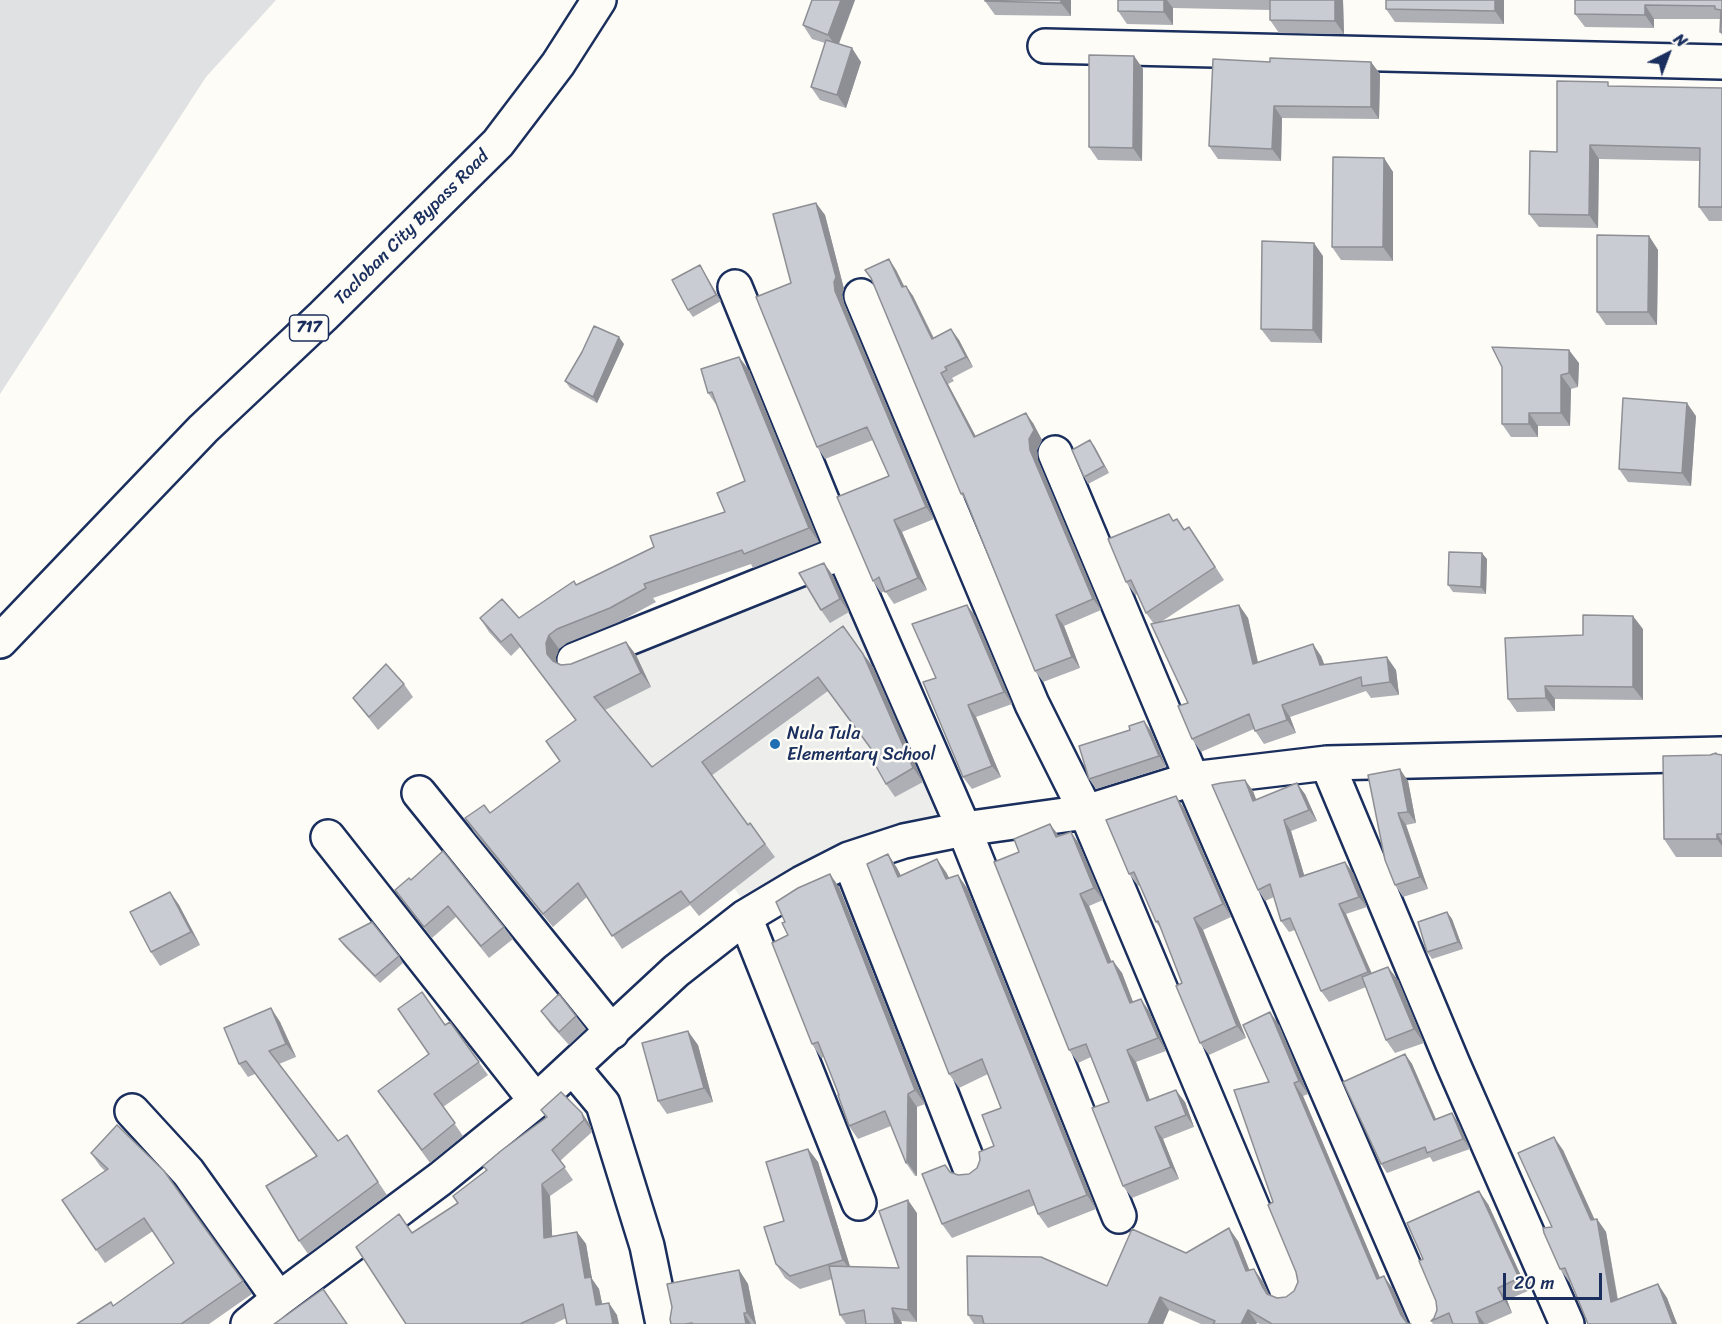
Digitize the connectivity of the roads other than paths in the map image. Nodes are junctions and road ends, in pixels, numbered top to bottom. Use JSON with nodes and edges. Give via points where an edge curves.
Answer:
{"nodes":[{"id":1,"x":599,"y":0,"type":"edge"},
{"id":2,"x":1045,"y":46,"type":"dead end"},
{"id":3,"x":1722,"y":62,"type":"edge"},
{"id":4,"x":735,"y":287,"type":"dead end"},
{"id":5,"x":861,"y":296,"type":"dead end"},
{"id":6,"x":1055,"y":453,"type":"dead end"},
{"id":7,"x":843,"y":552,"type":"junction"},
{"id":8,"x":0,"y":641,"type":"edge"},
{"id":9,"x":574,"y":660,"type":"edge"},
{"id":10,"x":1722,"y":754,"type":"edge"},
{"id":11,"x":1327,"y":762,"type":"junction"},
{"id":12,"x":1192,"y":779,"type":"junction"},
{"id":13,"x":418,"y":793,"type":"dead end"},
{"id":14,"x":1086,"y":812,"type":"junction"},
{"id":15,"x":964,"y":829,"type":"junction"},
{"id":16,"x":328,"y":837,"type":"dead end"},
{"id":17,"x":849,"y":860,"type":"junction"},
{"id":18,"x":745,"y":917,"type":"junction"},
{"id":19,"x":612,"y":1032,"type":"junction"},
{"id":20,"x":573,"y":1068,"type":"junction"},
{"id":21,"x":536,"y":1101,"type":"junction"},
{"id":22,"x":132,"y":1111,"type":"dead end"},
{"id":23,"x":971,"y":1170,"type":"edge"},
{"id":24,"x":859,"y":1203,"type":"dead end"},
{"id":25,"x":1119,"y":1216,"type":"dead end"},
{"id":26,"x":1288,"y":1292,"type":"edge"},
{"id":27,"x":279,"y":1299,"type":"junction"},
{"id":28,"x":1427,"y":1320,"type":"dead end"},
{"id":29,"x":248,"y":1324,"type":"edge"},
{"id":30,"x":663,"y":1324,"type":"edge"},
{"id":31,"x":1567,"y":1324,"type":"edge"}],
"edges":[{"from":1,"to":8,"type":"main road","name":"Tacloban City Bypass Road","number":"717","via":[[558,64],[498,143],[203,429]]},
{"from":2,"to":3,"type":"main road"},
{"from":4,"to":7,"type":"main road"},
{"from":5,"to":14,"type":"main road","via":[[1032,704]]},
{"from":6,"to":12,"type":"main road"},
{"from":7,"to":9,"type":"main road"},
{"from":7,"to":15,"type":"main road"},
{"from":10,"to":11,"type":"main road"},
{"from":11,"to":12,"type":"main road"},
{"from":11,"to":31,"type":"main road"},
{"from":12,"to":14,"type":"main road"},
{"from":12,"to":28,"type":"main road"},
{"from":13,"to":19,"type":"main road"},
{"from":14,"to":15,"type":"main road"},
{"from":14,"to":26,"type":"main road"},
{"from":15,"to":17,"type":"main road","via":[[904,841]]},
{"from":15,"to":25,"type":"main road"},
{"from":16,"to":21,"type":"main road"},
{"from":17,"to":18,"type":"main road"},
{"from":17,"to":23,"type":"main road"},
{"from":18,"to":19,"type":"main road","via":[[676,971]]},
{"from":18,"to":24,"type":"main road"},
{"from":19,"to":20,"type":"main road"},
{"from":20,"to":21,"type":"main road"},
{"from":20,"to":30,"type":"main road","via":[[603,1104],[647,1246]]},
{"from":21,"to":27,"type":"main road","via":[[440,1179]]},
{"from":22,"to":27,"type":"main road","via":[[188,1172]]},
{"from":27,"to":29,"type":"main road"}]}
